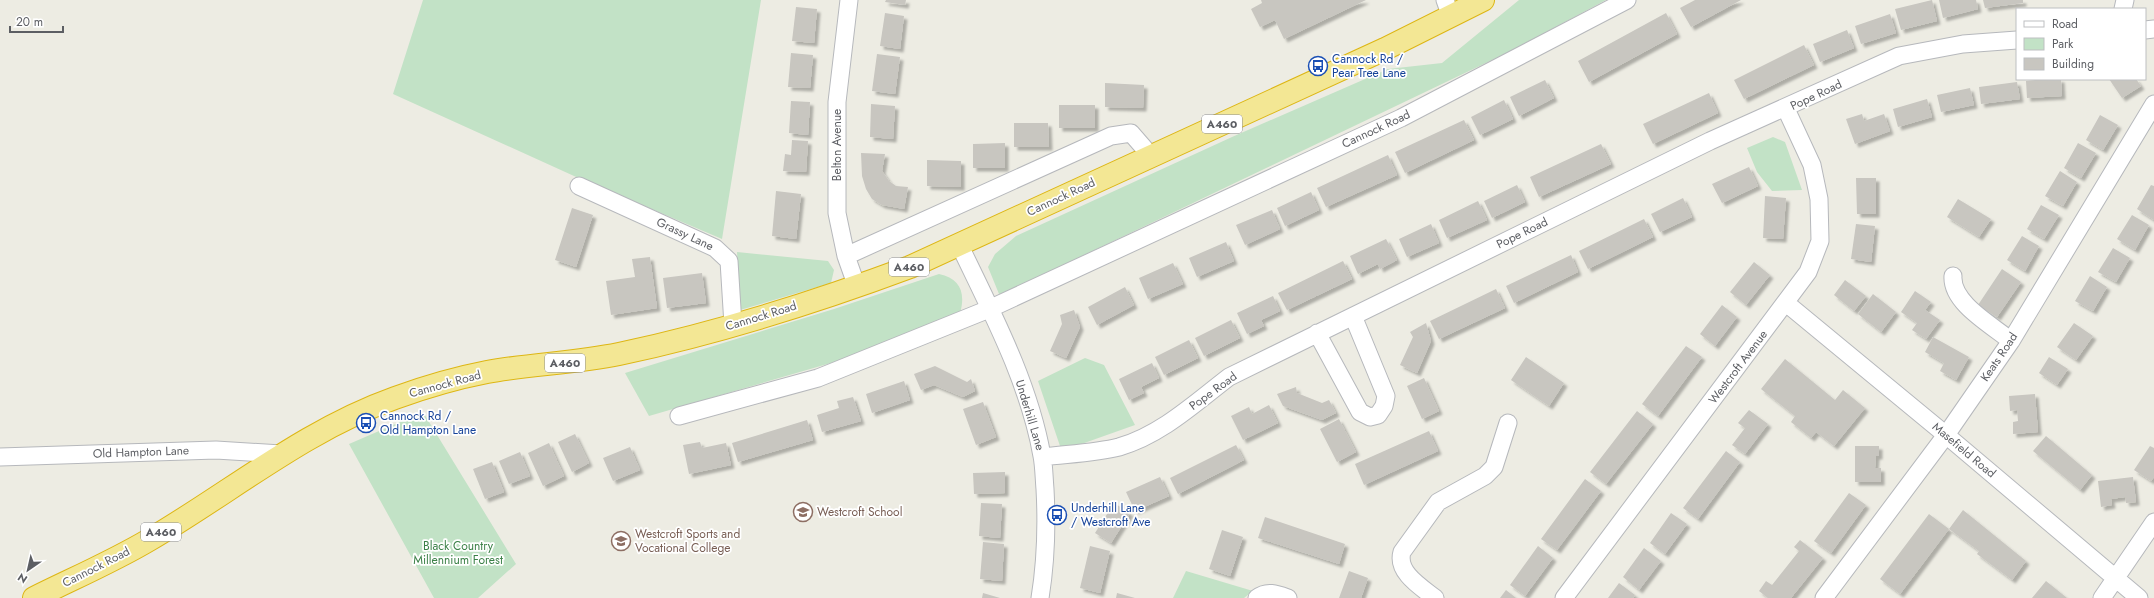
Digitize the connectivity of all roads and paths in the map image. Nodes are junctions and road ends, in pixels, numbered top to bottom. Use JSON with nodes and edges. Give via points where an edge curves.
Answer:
{"nodes":[{"id":1,"x":849,"y":0,"type":"edge"},
{"id":2,"x":1483,"y":0,"type":"edge"},
{"id":3,"x":1627,"y":0,"type":"edge"},
{"id":4,"x":1448,"y":8,"type":"edge"},
{"id":5,"x":2016,"y":40,"type":"edge"},
{"id":6,"x":2154,"y":104,"type":"edge"},
{"id":7,"x":1786,"y":109,"type":"junction"},
{"id":8,"x":1151,"y":156,"type":"junction"},
{"id":9,"x":579,"y":186,"type":"dead end"},
{"id":10,"x":960,"y":244,"type":"junction"},
{"id":11,"x":846,"y":256,"type":"junction"},
{"id":12,"x":1953,"y":276,"type":"dead end"},
{"id":13,"x":857,"y":287,"type":"junction"},
{"id":14,"x":1786,"y":303,"type":"junction"},
{"id":15,"x":990,"y":309,"type":"junction"},
{"id":16,"x":1353,"y":316,"type":"junction"},
{"id":17,"x":733,"y":325,"type":"junction"},
{"id":18,"x":1317,"y":333,"type":"junction"},
{"id":19,"x":2011,"y":341,"type":"junction"},
{"id":20,"x":679,"y":416,"type":"dead end"},
{"id":21,"x":1508,"y":424,"type":"dead end"},
{"id":22,"x":1946,"y":435,"type":"junction"},
{"id":23,"x":281,"y":454,"type":"junction"},
{"id":24,"x":0,"y":457,"type":"edge"},
{"id":25,"x":1042,"y":457,"type":"junction"},
{"id":26,"x":2154,"y":522,"type":"edge"},
{"id":27,"x":2116,"y":578,"type":"junction"},
{"id":28,"x":34,"y":598,"type":"edge"},
{"id":29,"x":1040,"y":598,"type":"edge"},
{"id":30,"x":1257,"y":598,"type":"edge"},
{"id":31,"x":1288,"y":598,"type":"edge"},
{"id":32,"x":1435,"y":598,"type":"edge"},
{"id":33,"x":1564,"y":598,"type":"edge"},
{"id":34,"x":1824,"y":598,"type":"edge"},
{"id":35,"x":2102,"y":598,"type":"edge"},
{"id":36,"x":2139,"y":598,"type":"edge"}],
"edges":[{"from":1,"to":11,"type":"street","name":"Belton Avenue","via":[[837,102],[837,213]]},
{"from":2,"to":4,"type":"highway","name":"Cannock Road","number":"A460"},
{"from":3,"to":15,"type":"street","name":"Cannock Road","via":[[1401,118]]},
{"from":4,"to":8,"type":"highway","name":"Cannock Road","number":"A460","via":[[1378,53]]},
{"from":5,"to":7,"type":"street","name":"Pope Road","via":[[1963,44],[1899,56]]},
{"from":6,"to":19,"type":"street","name":"Keats Road"},
{"from":7,"to":14,"type":"street","name":"Westcroft Avenue","via":[[1812,165],[1819,199],[1820,241],[1808,272]]},
{"from":7,"to":16,"type":"street","name":"Pope Road","via":[[1710,141]]},
{"from":8,"to":10,"type":"highway","name":"Cannock Road","number":"A460"},
{"from":8,"to":11,"type":"street","via":[[1131,133],[1111,136]]},
{"from":9,"to":17,"type":"street","name":"Grassy Lane","via":[[715,248],[729,261]]},
{"from":10,"to":13,"type":"highway","name":"Cannock Road","number":"A460"},
{"from":10,"to":15,"type":"street","name":"Underhill Lane"},
{"from":11,"to":13,"type":"street","name":"Belton Avenue"},
{"from":12,"to":19,"type":"street","via":[[1952,284],[1961,301]]},
{"from":13,"to":17,"type":"highway","name":"Cannock Road","number":"A460"},
{"from":14,"to":22,"type":"street","name":"Masefield Road"},
{"from":14,"to":33,"type":"street","name":"Westcroft Avenue"},
{"from":15,"to":20,"type":"street","name":"Cannock Road","via":[[818,378]]},
{"from":15,"to":25,"type":"street","name":"Underhill Lane","via":[[1020,379],[1035,424]]},
{"from":16,"to":18,"type":"street","name":"Pope Road"},
{"from":16,"to":18,"type":"street","via":[[1386,396],[1384,406],[1378,415],[1370,417],[1360,412]]},
{"from":17,"to":23,"type":"highway","name":"Cannock Road","number":"A460","via":[[618,354],[488,372],[448,381],[351,415]]},
{"from":18,"to":25,"type":"street","name":"Pope Road","via":[[1229,377],[1165,427],[1139,439],[1118,447]]},
{"from":19,"to":22,"type":"street","name":"Keats Road"},
{"from":21,"to":32,"type":"street","via":[[1494,467],[1484,476],[1438,502],[1402,552],[1401,562],[1404,571]]},
{"from":22,"to":27,"type":"street","name":"Masefield Road"},
{"from":22,"to":34,"type":"street","name":"Keats Road"},
{"from":23,"to":24,"type":"street","name":"Old Hampton Lane","via":[[216,450]]},
{"from":23,"to":28,"type":"highway","name":"Cannock Road","number":"A460","via":[[148,541]]},
{"from":25,"to":29,"type":"street","name":"Underhill Lane","via":[[1047,522],[1045,568]]},
{"from":26,"to":27,"type":"street"},
{"from":27,"to":35,"type":"street"},
{"from":27,"to":36,"type":"street","name":"Masefield Road"},
{"from":30,"to":31,"type":"street","via":[[1262,594],[1276,594]]}]}
